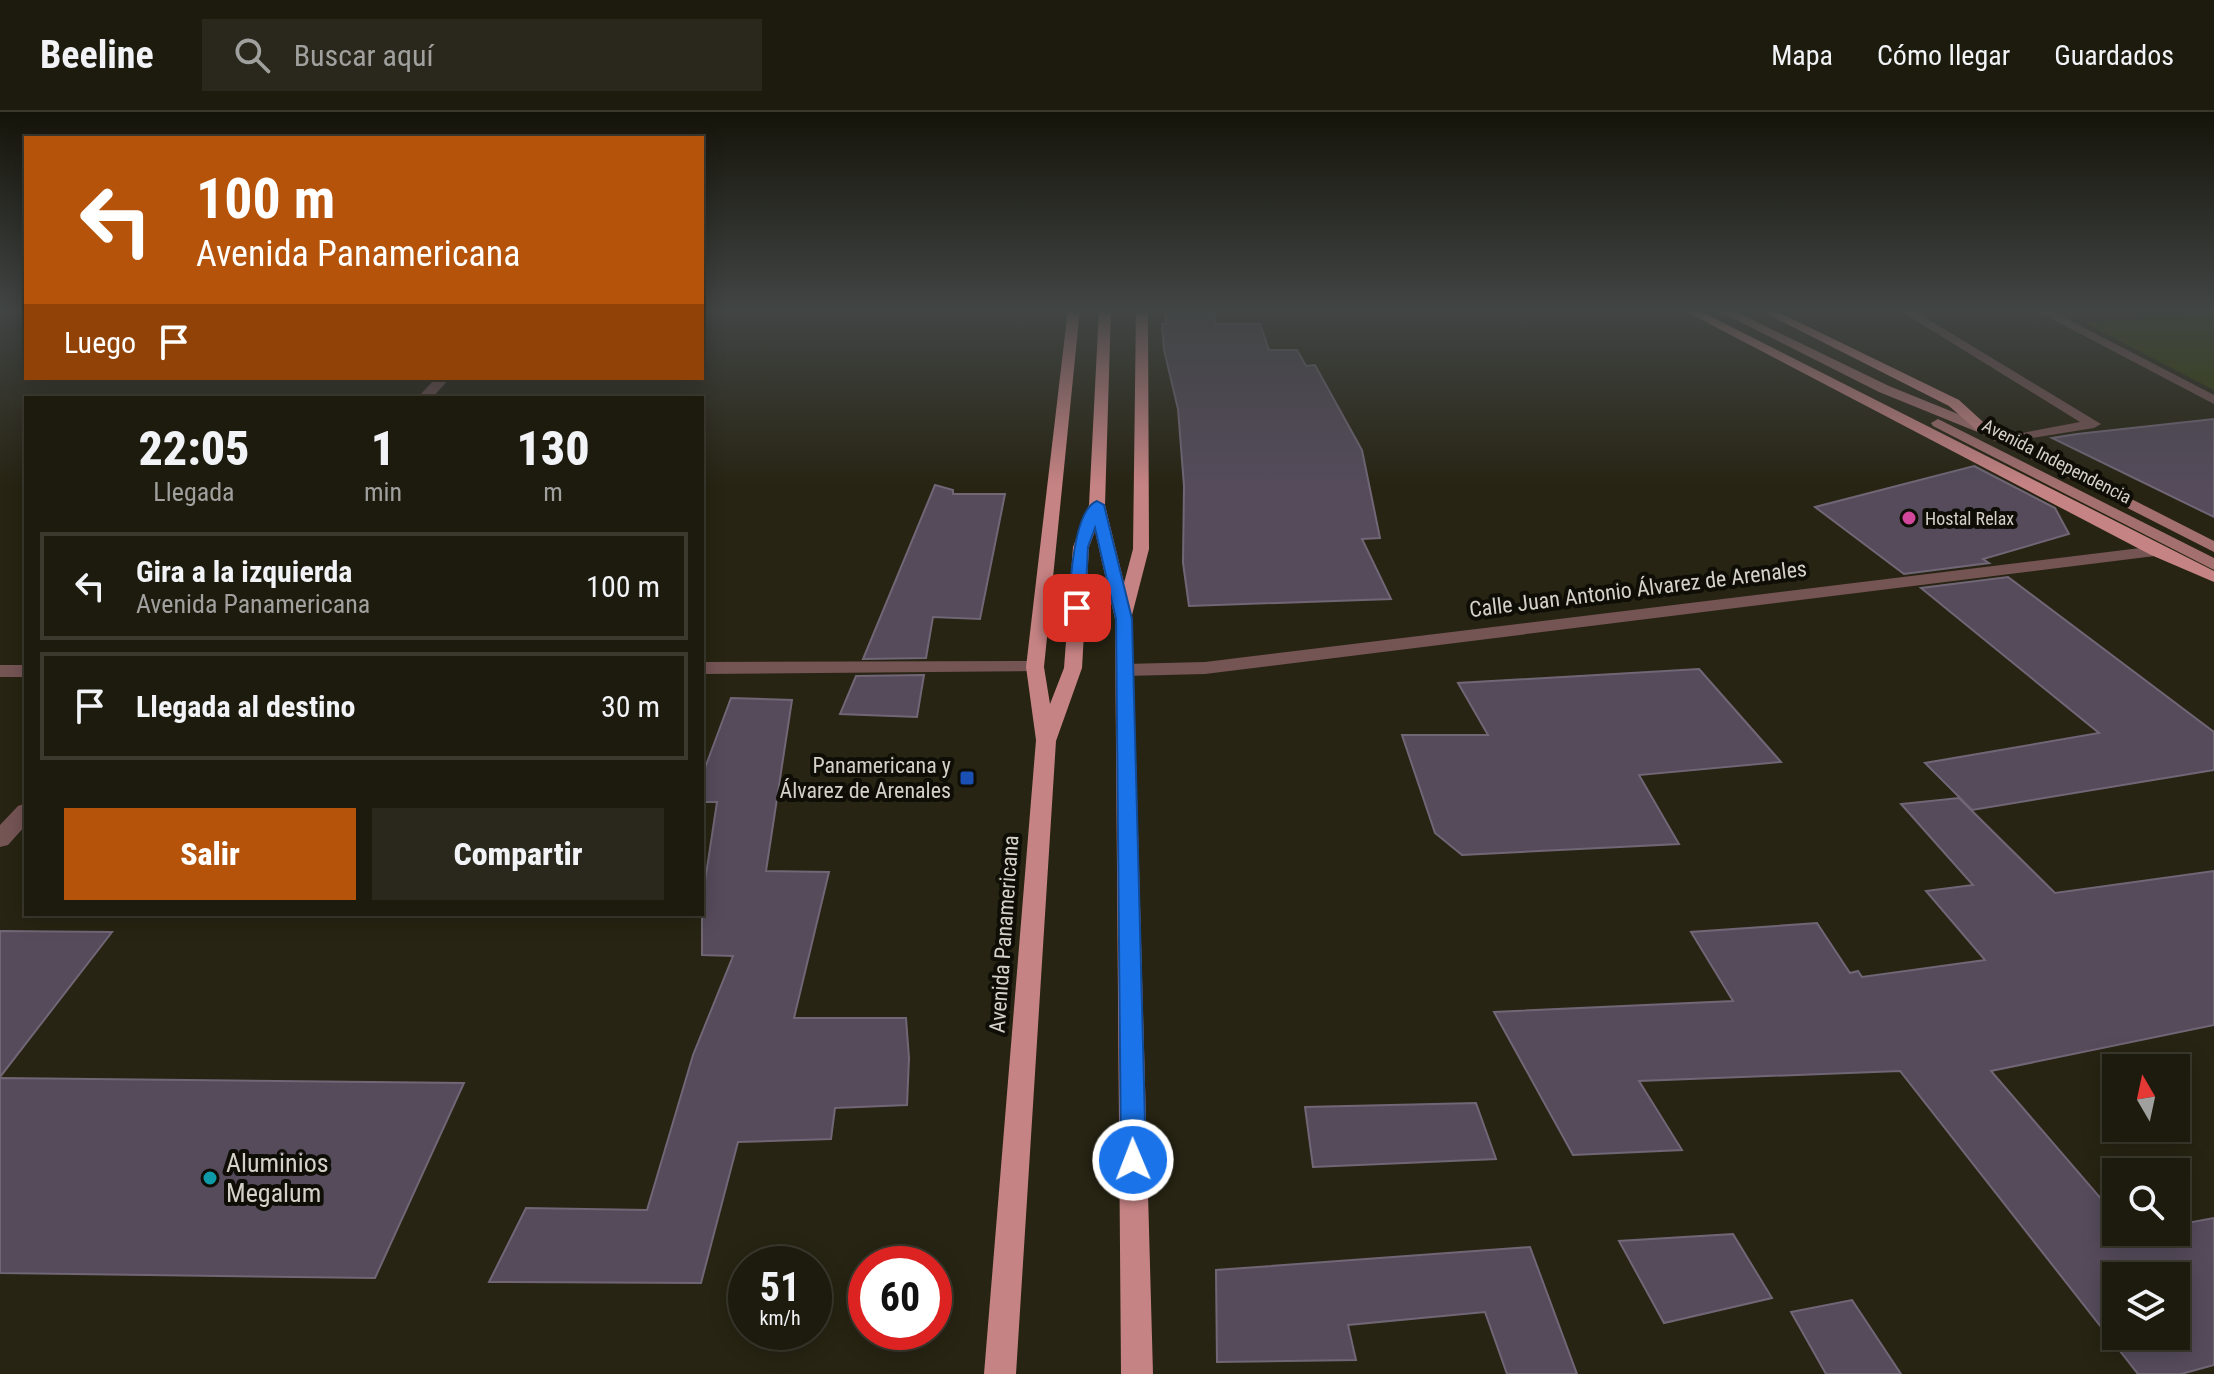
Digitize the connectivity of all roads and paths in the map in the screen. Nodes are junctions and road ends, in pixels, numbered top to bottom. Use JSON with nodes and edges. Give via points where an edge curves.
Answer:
{"nodes":[{"id":1,"x":1068,"y":368,"type":"edge"},
{"id":2,"x":1104,"y":368,"type":"edge"},
{"id":3,"x":1142,"y":368,"type":"edge"},
{"id":4,"x":1801,"y":368,"type":"edge"},
{"id":5,"x":1841,"y":368,"type":"edge"},
{"id":6,"x":1883,"y":368,"type":"edge"},
{"id":7,"x":2001,"y":368,"type":"edge"},
{"id":8,"x":2152,"y":368,"type":"edge"},
{"id":9,"x":441,"y":380,"type":"edge"},
{"id":10,"x":1884,"y":389,"type":"junction"},
{"id":11,"x":426,"y":396,"type":"edge"},
{"id":12,"x":2214,"y":400,"type":"edge"},
{"id":13,"x":1985,"y":430,"type":"junction"},
{"id":14,"x":2006,"y":440,"type":"junction"},
{"id":15,"x":1097,"y":505,"type":"junction"},
{"id":16,"x":2214,"y":547,"type":"edge"},
{"id":17,"x":2157,"y":551,"type":"junction"},
{"id":18,"x":2214,"y":565,"type":"edge"},
{"id":19,"x":2214,"y":577,"type":"edge"},
{"id":20,"x":1124,"y":619,"type":"junction"},
{"id":21,"x":1035,"y":667,"type":"junction"},
{"id":22,"x":704,"y":668,"type":"edge"},
{"id":23,"x":1125,"y":670,"type":"junction"},
{"id":24,"x":0,"y":671,"type":"edge"},
{"id":25,"x":24,"y":671,"type":"edge"},
{"id":26,"x":1046,"y":741,"type":"junction"},
{"id":27,"x":24,"y":813,"type":"edge"},
{"id":28,"x":0,"y":839,"type":"edge"},
{"id":29,"x":1000,"y":1374,"type":"edge"},
{"id":30,"x":1137,"y":1374,"type":"edge"}],
"edges":[{"from":1,"to":21,"type":"main road"},
{"from":2,"to":15,"type":"main road","name":"Avenida Panamericana"},
{"from":3,"to":20,"type":"main road","via":[[1141,549]]},
{"from":4,"to":17,"type":"main road"},
{"from":5,"to":10,"type":"main road","name":"Avenida Independencia"},
{"from":6,"to":13,"type":"main road","via":[[1954,403]]},
{"from":7,"to":14,"type":"street","via":[[2094,424]]},
{"from":8,"to":12,"type":"street"},
{"from":9,"to":11,"type":"street"},
{"from":10,"to":13,"type":"main road","name":"Avenida Independencia"},
{"from":10,"to":18,"type":"main road","name":"Avenida Independencia","via":[[1906,407]]},
{"from":13,"to":14,"type":"main road","name":"Avenida Independencia"},
{"from":14,"to":16,"type":"main road","name":"Avenida Independencia"},
{"from":15,"to":20,"type":"main road","name":"Avenida Panamericana"},
{"from":15,"to":26,"type":"main road","name":"Avenida Panamericana","via":[[1081,547],[1073,668]]},
{"from":17,"to":19,"type":"main road"},
{"from":17,"to":23,"type":"street","name":"Calle Juan Antonio Álvarez de Arenales","via":[[1205,668]]},
{"from":20,"to":23,"type":"main road","name":"Avenida Panamericana"},
{"from":21,"to":22,"type":"street"},
{"from":21,"to":26,"type":"main road"},
{"from":23,"to":30,"type":"main road","name":"Avenida Panamericana"},
{"from":24,"to":25,"type":"street"},
{"from":26,"to":29,"type":"main road","name":"Avenida Panamericana"},
{"from":27,"to":28,"type":"street"}]}
